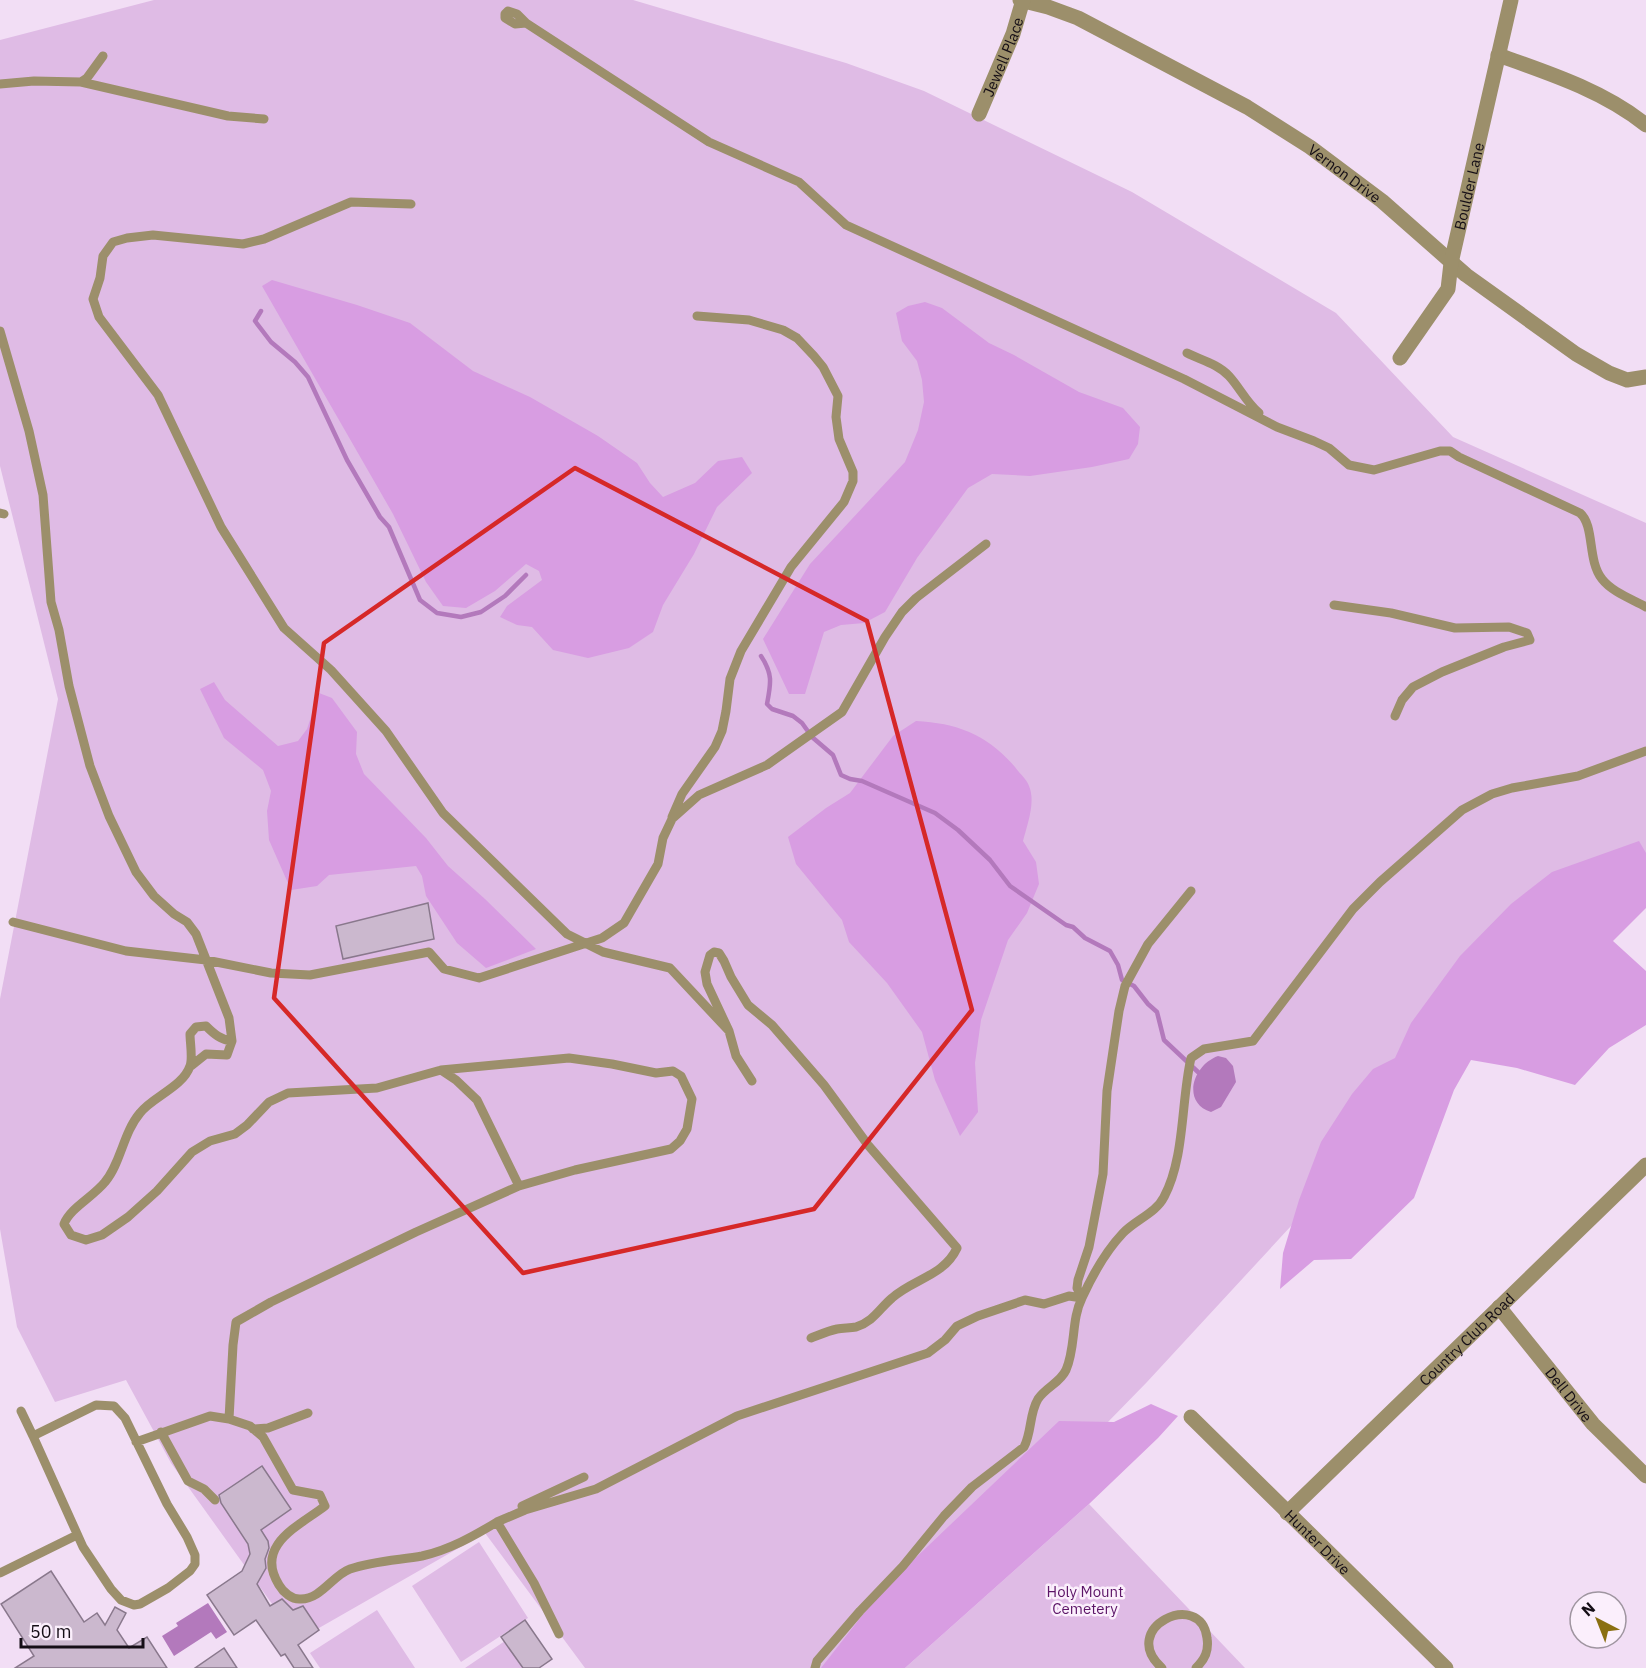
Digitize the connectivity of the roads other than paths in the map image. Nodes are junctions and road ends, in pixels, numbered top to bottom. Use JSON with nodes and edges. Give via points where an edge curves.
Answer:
{"nodes":[{"id":1,"x":1022,"y":0,"type":"edge"},
{"id":2,"x":1511,"y":0,"type":"edge"},
{"id":3,"x":526,"y":23,"type":"dead end"},
{"id":4,"x":1498,"y":55,"type":"junction"},
{"id":5,"x":103,"y":56,"type":"dead end"},
{"id":6,"x":81,"y":82,"type":"junction"},
{"id":7,"x":0,"y":84,"type":"edge"},
{"id":8,"x":979,"y":114,"type":"dead end"},
{"id":9,"x":264,"y":119,"type":"dead end"},
{"id":10,"x":1646,"y":124,"type":"edge"},
{"id":11,"x":411,"y":204,"type":"dead end"},
{"id":12,"x":1451,"y":263,"type":"junction"},
{"id":13,"x":697,"y":316,"type":"dead end"},
{"id":14,"x":0,"y":331,"type":"edge"},
{"id":15,"x":1187,"y":353,"type":"dead end"},
{"id":16,"x":1400,"y":358,"type":"dead end"},
{"id":17,"x":1646,"y":377,"type":"edge"},
{"id":18,"x":1266,"y":420,"type":"junction"},
{"id":19,"x":986,"y":544,"type":"dead end"},
{"id":20,"x":1334,"y":605,"type":"dead end"},
{"id":21,"x":1646,"y":607,"type":"edge"},
{"id":22,"x":1395,"y":716,"type":"dead end"},
{"id":23,"x":1646,"y":751,"type":"edge"},
{"id":24,"x":672,"y":819,"type":"junction"},
{"id":25,"x":1191,"y":891,"type":"dead end"},
{"id":26,"x":13,"y":922,"type":"dead end"},
{"id":27,"x":585,"y":944,"type":"junction"},
{"id":28,"x":206,"y":960,"type":"junction"},
{"id":29,"x":729,"y":1031,"type":"junction"},
{"id":30,"x":232,"y":1041,"type":"junction"},
{"id":31,"x":191,"y":1066,"type":"junction"},
{"id":32,"x":441,"y":1070,"type":"junction"},
{"id":33,"x":752,"y":1081,"type":"dead end"},
{"id":34,"x":1646,"y":1165,"type":"edge"},
{"id":35,"x":519,"y":1186,"type":"junction"},
{"id":36,"x":1082,"y":1298,"type":"junction"},
{"id":37,"x":1499,"y":1307,"type":"junction"},
{"id":38,"x":811,"y":1338,"type":"dead end"},
{"id":39,"x":21,"y":1411,"type":"dead end"},
{"id":40,"x":308,"y":1413,"type":"dead end"},
{"id":41,"x":1191,"y":1417,"type":"dead end"},
{"id":42,"x":230,"y":1419,"type":"junction"},
{"id":43,"x":253,"y":1429,"type":"junction"},
{"id":44,"x":161,"y":1432,"type":"junction"},
{"id":45,"x":33,"y":1436,"type":"junction"},
{"id":46,"x":136,"y":1442,"type":"junction"},
{"id":47,"x":1646,"y":1476,"type":"edge"},
{"id":48,"x":584,"y":1477,"type":"dead end"},
{"id":49,"x":215,"y":1500,"type":"dead end"},
{"id":50,"x":1287,"y":1513,"type":"junction"},
{"id":51,"x":497,"y":1522,"type":"junction"},
{"id":52,"x":77,"y":1535,"type":"junction"},
{"id":53,"x":0,"y":1573,"type":"edge"},
{"id":54,"x":559,"y":1634,"type":"dead end"},
{"id":55,"x":1159,"y":1667,"type":"edge"},
{"id":56,"x":815,"y":1668,"type":"edge"},
{"id":57,"x":1196,"y":1668,"type":"edge"},
{"id":58,"x":1446,"y":1668,"type":"edge"}],
"edges":[{"from":1,"to":8,"type":"street","name":"Jewell Place","via":[[1013,34]]},
{"from":1,"to":12,"type":"street","name":"Vernon Drive","via":[[1078,18],[1256,113],[1337,166]]},
{"from":2,"to":4,"type":"street","name":"Boulder Lane"},
{"from":3,"to":18,"type":"lane","via":[[709,142],[799,182],[846,225]]},
{"from":4,"to":10,"type":"street","via":[[1612,101]]},
{"from":4,"to":12,"type":"street","name":"Boulder Lane"},
{"from":5,"to":6,"type":"lane"},
{"from":6,"to":7,"type":"lane"},
{"from":6,"to":9,"type":"lane","via":[[228,116]]},
{"from":11,"to":27,"type":"lane","via":[[351,202],[243,244],[153,235],[113,242],[103,256],[93,299],[99,317],[159,395],[221,527],[284,627],[331,670],[386,731],[442,813],[553,922]]},
{"from":12,"to":16,"type":"street","name":"Boulder Lane","via":[[1448,289]]},
{"from":12,"to":17,"type":"street","name":"Vernon Drive","via":[[1608,373],[1628,380]]},
{"from":13,"to":24,"type":"lane","via":[[749,320],[797,338],[823,367],[838,396],[838,439],[853,472],[853,481],[844,502],[791,567],[741,651],[730,679],[722,731],[682,794]]},
{"from":14,"to":28,"type":"lane","via":[[43,495],[51,602],[90,766],[136,872],[154,896],[187,922]]},
{"from":15,"to":18,"type":"lane","via":[[1221,369]]},
{"from":18,"to":21,"type":"lane","via":[[1329,448],[1349,465],[1360,468],[1374,470],[1450,451],[1580,513],[1588,523],[1593,559],[1603,581]]},
{"from":19,"to":24,"type":"lane","via":[[902,612],[842,712],[767,765],[699,795]]},
{"from":20,"to":22,"type":"lane","via":[[1455,628],[1509,627],[1527,633],[1530,640],[1504,647],[1413,687]]},
{"from":23,"to":36,"type":"lane","via":[[1578,776],[1492,794],[1462,810],[1353,909],[1253,1041],[1196,1053],[1191,1058],[1179,1141],[1164,1198],[1124,1231]]},
{"from":24,"to":27,"type":"lane","via":[[658,864],[624,923]]},
{"from":25,"to":36,"type":"lane","via":[[1148,944],[1127,981],[1107,1091],[1103,1174],[1089,1247],[1078,1280]]},
{"from":26,"to":28,"type":"lane","via":[[126,951]]},
{"from":27,"to":28,"type":"lane","via":[[479,978],[444,969],[429,952],[310,975],[271,973]]},
{"from":27,"to":29,"type":"lane","via":[[615,956],[670,968]]},
{"from":28,"to":30,"type":"lane","via":[[229,1018]]},
{"from":29,"to":33,"type":"lane","via":[[736,1056]]},
{"from":29,"to":38,"type":"lane","via":[[707,984],[705,972],[714,952],[719,953],[748,1005],[772,1025],[824,1085],[867,1145],[957,1248],[942,1268],[892,1298],[869,1320]]},
{"from":30,"to":31,"type":"lane","via":[[227,1055],[206,1054]]},
{"from":30,"to":31,"type":"lane","via":[[214,1035],[206,1026],[196,1027],[190,1034]]},
{"from":31,"to":32,"type":"lane","via":[[167,1092],[140,1112],[107,1180],[67,1217],[64,1224],[71,1235],[86,1240],[102,1235],[157,1191],[192,1152],[210,1141],[235,1134],[269,1102],[288,1093],[377,1088]]},
{"from":32,"to":35,"type":"lane","via":[[477,1100]]},
{"from":32,"to":35,"type":"lane","via":[[569,1058],[656,1073],[673,1071],[681,1076],[692,1099],[691,1108],[687,1129],[671,1149]]},
{"from":34,"to":37,"type":"street","name":"Country Club Road"},
{"from":35,"to":42,"type":"lane","via":[[416,1232],[236,1322]]},
{"from":36,"to":51,"type":"lane","via":[[1068,1296],[1044,1304],[1025,1300],[978,1316],[957,1326],[928,1353],[737,1416],[596,1489]]},
{"from":36,"to":56,"type":"lane","via":[[1065,1371],[1039,1398],[1024,1447],[972,1487],[944,1516],[817,1661]]},
{"from":37,"to":47,"type":"street","name":"Dell Drive","via":[[1593,1424]]},
{"from":37,"to":50,"type":"street","name":"Country Club Road"},
{"from":39,"to":45,"type":"lane"},
{"from":40,"to":43,"type":"lane","via":[[268,1428]]},
{"from":41,"to":50,"type":"street","name":"Hunter Drive"},
{"from":42,"to":43,"type":"lane"},
{"from":42,"to":44,"type":"lane","via":[[210,1416]]},
{"from":43,"to":51,"type":"lane","via":[[263,1437],[293,1490],[320,1495],[325,1506],[279,1540],[273,1556],[271,1569],[282,1590],[291,1597],[301,1599],[317,1593],[342,1572],[356,1567],[447,1548]]},
{"from":44,"to":46,"type":"lane"},
{"from":44,"to":49,"type":"lane","via":[[188,1481]]},
{"from":45,"to":46,"type":"lane","via":[[96,1405],[108,1404],[125,1418]]},
{"from":45,"to":52,"type":"lane"},
{"from":46,"to":52,"type":"lane","via":[[187,1536],[195,1564],[168,1588],[134,1605],[121,1600],[111,1589]]},
{"from":48,"to":51,"type":"lane"},
{"from":50,"to":58,"type":"street","name":"Hunter Drive"},
{"from":51,"to":54,"type":"lane"},
{"from":52,"to":53,"type":"lane"},
{"from":55,"to":57,"type":"lane","via":[[1151,1655],[1150,1636],[1162,1620],[1181,1615],[1197,1621],[1207,1634],[1205,1657]]}]}
